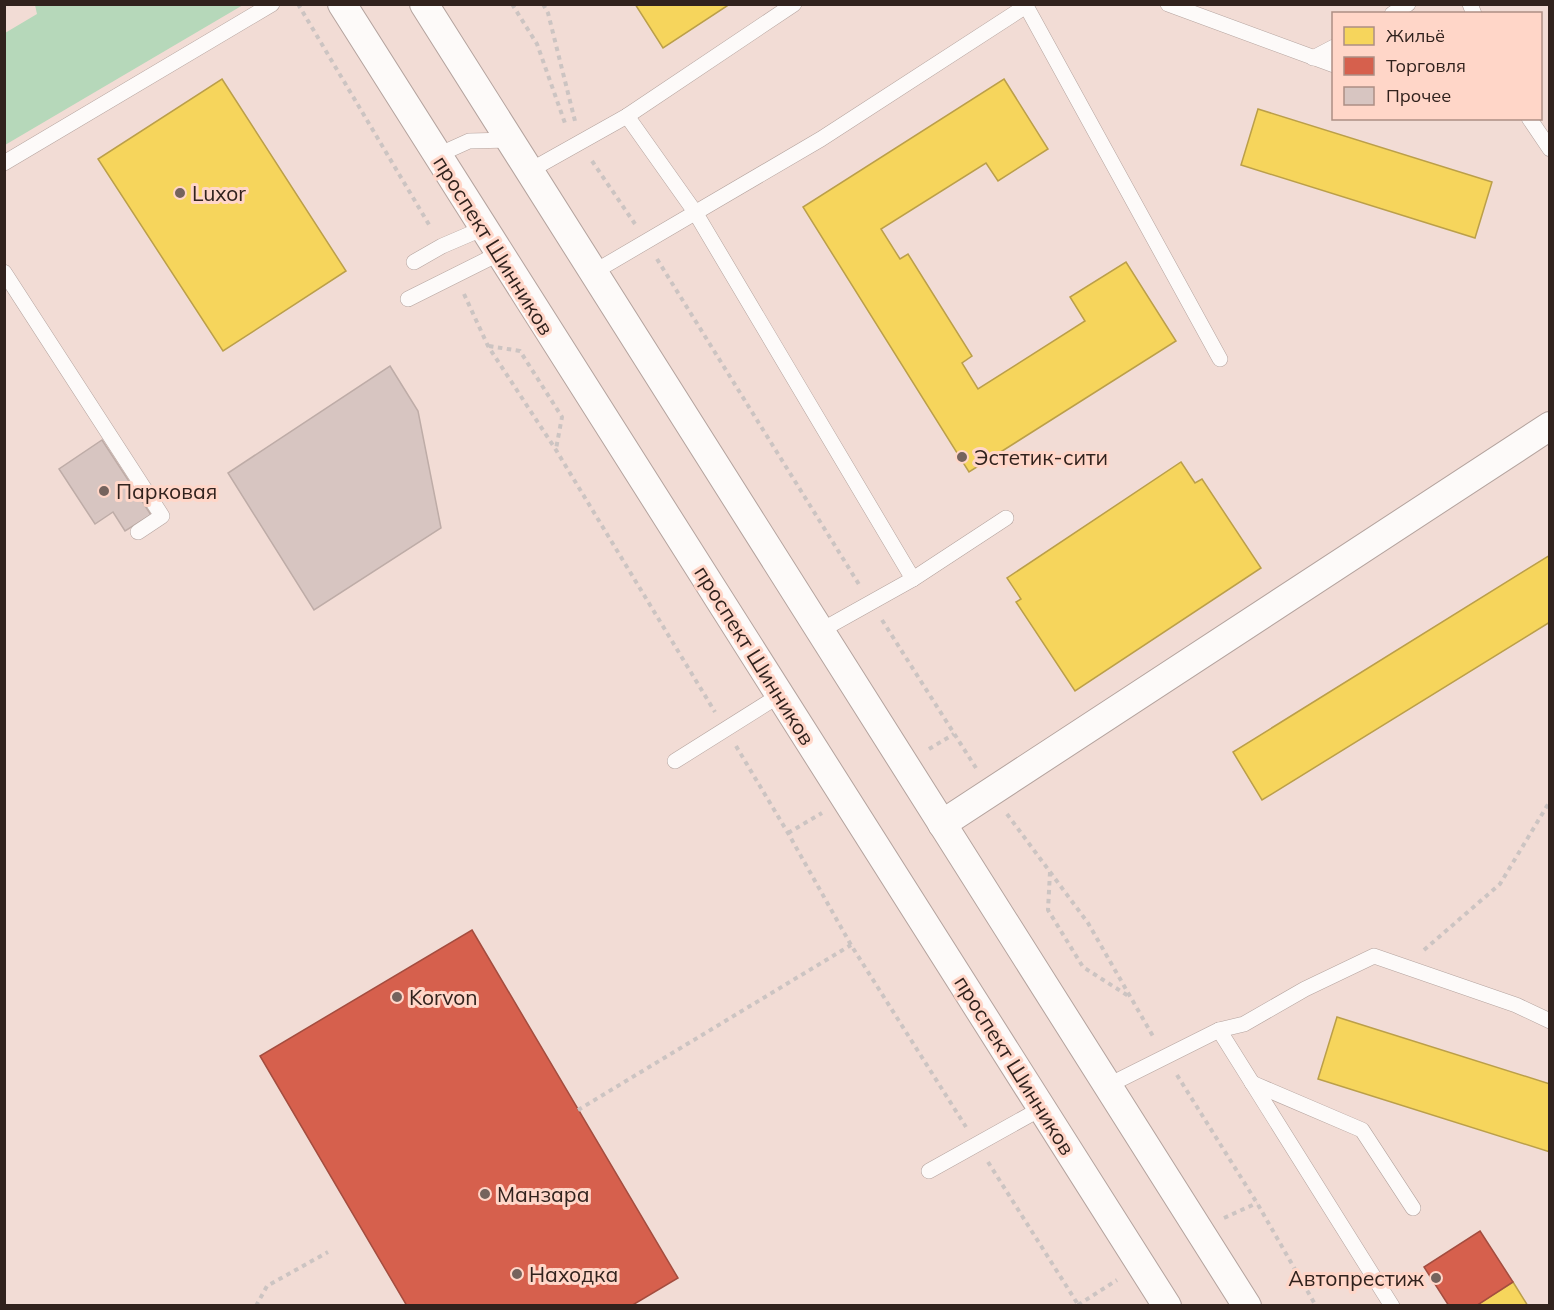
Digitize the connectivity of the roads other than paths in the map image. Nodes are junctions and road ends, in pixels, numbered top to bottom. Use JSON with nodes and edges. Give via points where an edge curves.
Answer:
{"nodes":[{"id":1,"x":272,"y":4,"type":"edge"},
{"id":2,"x":342,"y":4,"type":"edge"},
{"id":3,"x":424,"y":4,"type":"edge"},
{"id":4,"x":794,"y":4,"type":"edge"},
{"id":5,"x":1168,"y":4,"type":"edge"},
{"id":6,"x":1408,"y":4,"type":"edge"},
{"id":7,"x":1025,"y":5,"type":"edge"},
{"id":8,"x":1395,"y":12,"type":"edge"},
{"id":9,"x":1332,"y":48,"type":"edge"},
{"id":10,"x":1313,"y":58,"type":"junction"},
{"id":11,"x":1332,"y":64,"type":"edge"},
{"id":12,"x":627,"y":116,"type":"junction"},
{"id":13,"x":1530,"y":120,"type":"edge"},
{"id":14,"x":510,"y":140,"type":"junction"},
{"id":15,"x":1550,"y":149,"type":"edge"},
{"id":16,"x":438,"y":155,"type":"junction"},
{"id":17,"x":4,"y":163,"type":"edge"},
{"id":18,"x":529,"y":171,"type":"junction"},
{"id":19,"x":695,"y":212,"type":"junction"},
{"id":20,"x":484,"y":228,"type":"junction"},
{"id":21,"x":500,"y":253,"type":"junction"},
{"id":22,"x":414,"y":262,"type":"dead end"},
{"id":23,"x":4,"y":272,"type":"edge"},
{"id":24,"x":594,"y":272,"type":"junction"},
{"id":25,"x":408,"y":299,"type":"dead end"},
{"id":26,"x":1220,"y":359,"type":"dead end"},
{"id":27,"x":1550,"y":426,"type":"edge"},
{"id":28,"x":1006,"y":519,"type":"dead end"},
{"id":29,"x":138,"y":531,"type":"dead end"},
{"id":30,"x":913,"y":579,"type":"junction"},
{"id":31,"x":820,"y":631,"type":"junction"},
{"id":32,"x":780,"y":695,"type":"junction"},
{"id":33,"x":675,"y":761,"type":"dead end"},
{"id":34,"x":942,"y":824,"type":"junction"},
{"id":35,"x":1550,"y":1021,"type":"edge"},
{"id":36,"x":1219,"y":1030,"type":"junction"},
{"id":37,"x":1252,"y":1083,"type":"junction"},
{"id":38,"x":1107,"y":1086,"type":"junction"},
{"id":39,"x":1042,"y":1108,"type":"junction"},
{"id":40,"x":929,"y":1171,"type":"dead end"},
{"id":41,"x":1413,"y":1208,"type":"dead end"},
{"id":42,"x":1167,"y":1305,"type":"edge"},
{"id":43,"x":1246,"y":1305,"type":"edge"},
{"id":44,"x":1392,"y":1305,"type":"edge"}],
"edges":[{"from":1,"to":17,"type":"lane"},
{"from":2,"to":16,"type":"street","name":"проспект Шинников"},
{"from":3,"to":14,"type":"street"},
{"from":4,"to":12,"type":"lane"},
{"from":5,"to":10,"type":"lane"},
{"from":6,"to":8,"type":"lane"},
{"from":7,"to":19,"type":"lane","via":[[821,139]]},
{"from":7,"to":26,"type":"lane"},
{"from":9,"to":10,"type":"lane"},
{"from":10,"to":11,"type":"lane"},
{"from":12,"to":18,"type":"lane"},
{"from":12,"to":19,"type":"lane"},
{"from":13,"to":15,"type":"lane"},
{"from":14,"to":16,"type":"lane","via":[[469,141]]},
{"from":14,"to":18,"type":"street"},
{"from":16,"to":20,"type":"street","name":"проспект Шинников"},
{"from":18,"to":24,"type":"street"},
{"from":19,"to":24,"type":"lane"},
{"from":19,"to":30,"type":"lane"},
{"from":20,"to":21,"type":"street","name":"проспект Шинников"},
{"from":20,"to":22,"type":"lane"},
{"from":21,"to":25,"type":"lane"},
{"from":21,"to":32,"type":"street","name":"проспект Шинников"},
{"from":23,"to":29,"type":"lane","via":[[162,516]]},
{"from":24,"to":31,"type":"street"},
{"from":27,"to":34,"type":"street"},
{"from":28,"to":30,"type":"lane"},
{"from":30,"to":31,"type":"lane"},
{"from":31,"to":34,"type":"street"},
{"from":32,"to":33,"type":"lane"},
{"from":32,"to":39,"type":"street","name":"проспект Шинников"},
{"from":34,"to":38,"type":"street"},
{"from":35,"to":36,"type":"lane","via":[[1516,1005],[1374,956],[1244,1024]]},
{"from":36,"to":37,"type":"lane"},
{"from":36,"to":38,"type":"lane"},
{"from":37,"to":41,"type":"lane","via":[[1362,1130]]},
{"from":37,"to":44,"type":"lane"},
{"from":38,"to":43,"type":"street"},
{"from":39,"to":40,"type":"lane"},
{"from":39,"to":42,"type":"street","name":"проспект Шинников"}]}
